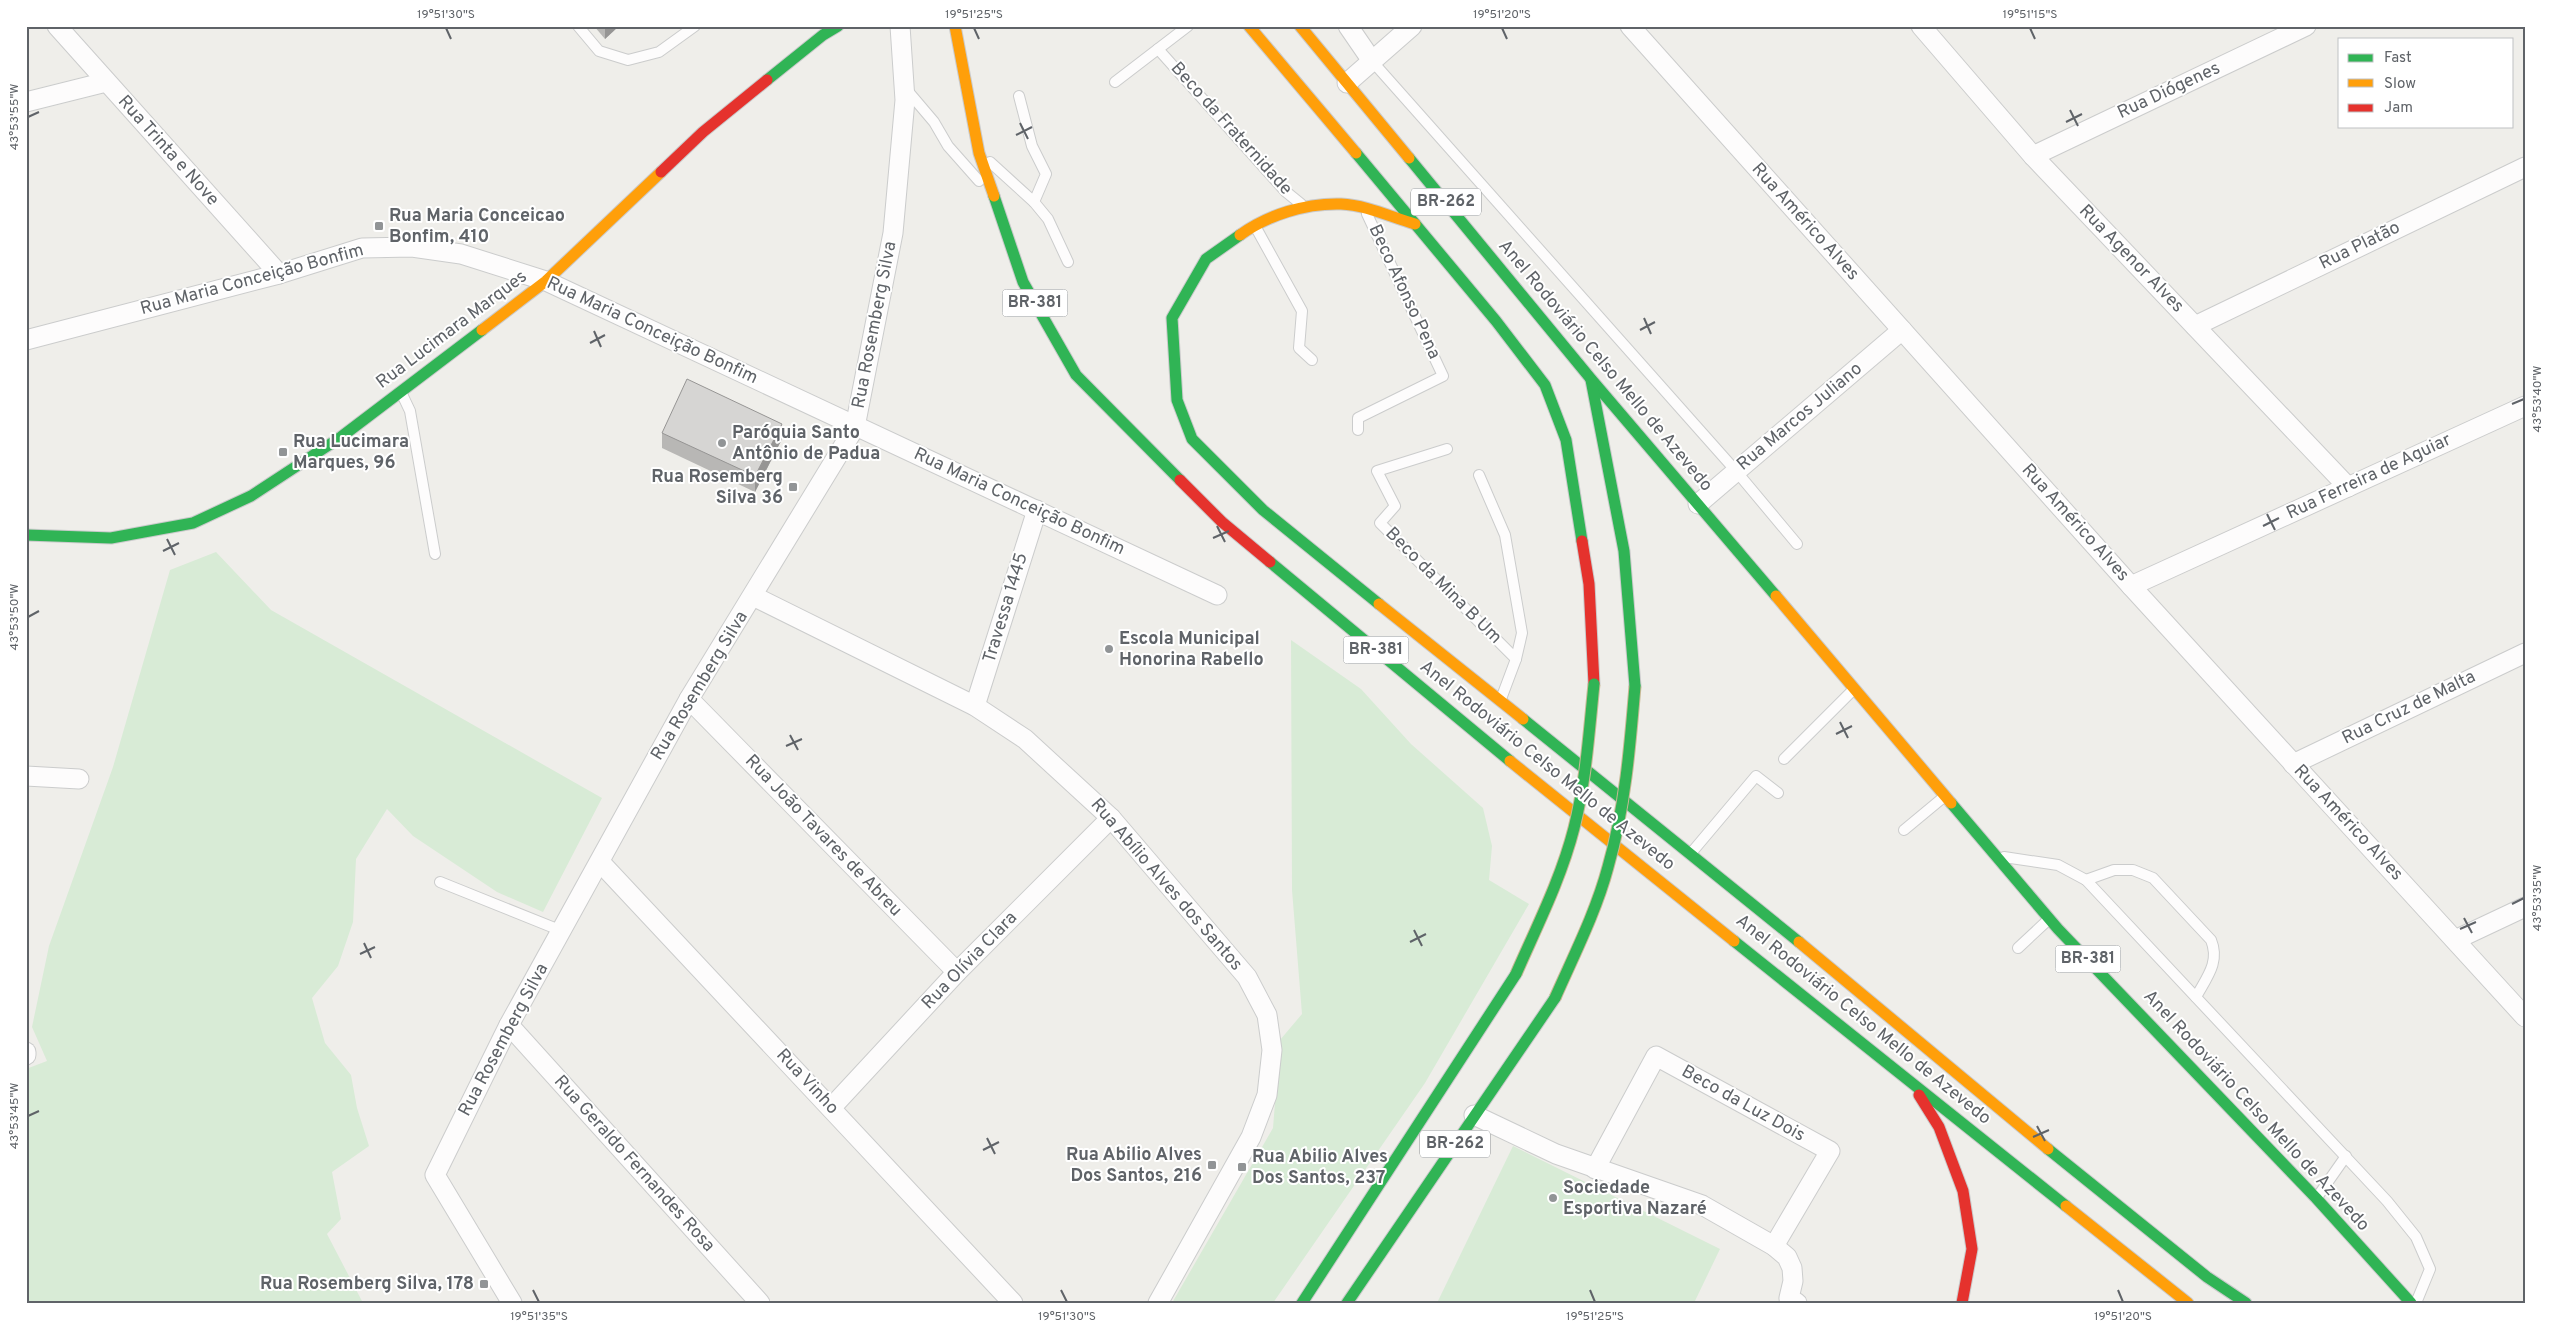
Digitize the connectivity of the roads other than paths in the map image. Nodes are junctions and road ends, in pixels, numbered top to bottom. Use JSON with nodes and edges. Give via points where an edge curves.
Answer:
{"nodes":[{"id":1,"x":57,"y":26,"type":"edge"},
{"id":2,"x":578,"y":26,"type":"edge"},
{"id":3,"x":695,"y":26,"type":"edge"},
{"id":4,"x":838,"y":26,"type":"edge"},
{"id":5,"x":900,"y":26,"type":"edge"},
{"id":6,"x":956,"y":26,"type":"edge"},
{"id":7,"x":1188,"y":26,"type":"edge"},
{"id":8,"x":1249,"y":26,"type":"edge"},
{"id":9,"x":1300,"y":26,"type":"edge"},
{"id":10,"x":1348,"y":26,"type":"edge"},
{"id":11,"x":1412,"y":26,"type":"edge"},
{"id":12,"x":1630,"y":26,"type":"edge"},
{"id":13,"x":1921,"y":26,"type":"edge"},
{"id":14,"x":2306,"y":26,"type":"edge"},
{"id":15,"x":1158,"y":49,"type":"junction"},
{"id":16,"x":1372,"y":61,"type":"junction"},
{"id":17,"x":106,"y":82,"type":"junction"},
{"id":18,"x":1115,"y":82,"type":"dead end"},
{"id":19,"x":1347,"y":83,"type":"junction"},
{"id":20,"x":904,"y":86,"type":"junction"},
{"id":21,"x":1019,"y":96,"type":"dead end"},
{"id":22,"x":26,"y":102,"type":"edge"},
{"id":23,"x":979,"y":154,"type":"junction"},
{"id":24,"x":2033,"y":156,"type":"junction"},
{"id":25,"x":2525,"y":167,"type":"edge"},
{"id":26,"x":995,"y":199,"type":"junction"},
{"id":27,"x":1034,"y":202,"type":"junction"},
{"id":28,"x":1305,"y":207,"type":"junction"},
{"id":29,"x":1364,"y":208,"type":"junction"},
{"id":30,"x":1415,"y":224,"type":"junction"},
{"id":31,"x":1254,"y":225,"type":"junction"},
{"id":32,"x":1068,"y":262,"type":"dead end"},
{"id":33,"x":280,"y":274,"type":"junction"},
{"id":34,"x":546,"y":281,"type":"junction"},
{"id":35,"x":2195,"y":326,"type":"junction"},
{"id":36,"x":1902,"y":330,"type":"junction"},
{"id":37,"x":26,"y":340,"type":"edge"},
{"id":38,"x":1312,"y":360,"type":"dead end"},
{"id":39,"x":1591,"y":379,"type":"junction"},
{"id":40,"x":400,"y":392,"type":"junction"},
{"id":41,"x":2525,"y":406,"type":"edge"},
{"id":42,"x":855,"y":427,"type":"junction"},
{"id":43,"x":1358,"y":430,"type":"dead end"},
{"id":44,"x":1447,"y":449,"type":"dead end"},
{"id":45,"x":1736,"y":471,"type":"junction"},
{"id":46,"x":1478,"y":475,"type":"dead end"},
{"id":47,"x":2348,"y":487,"type":"junction"},
{"id":48,"x":1698,"y":504,"type":"junction"},
{"id":49,"x":1037,"y":510,"type":"junction"},
{"id":50,"x":26,"y":535,"type":"edge"},
{"id":51,"x":1797,"y":544,"type":"dead end"},
{"id":52,"x":434,"y":554,"type":"dead end"},
{"id":53,"x":2131,"y":586,"type":"junction"},
{"id":54,"x":1217,"y":595,"type":"dead end"},
{"id":55,"x":753,"y":596,"type":"junction"},
{"id":56,"x":2525,"y":653,"type":"edge"},
{"id":57,"x":1516,"y":660,"type":"junction"},
{"id":58,"x":1855,"y":688,"type":"junction"},
{"id":59,"x":689,"y":699,"type":"junction"},
{"id":60,"x":1500,"y":700,"type":"junction"},
{"id":61,"x":975,"y":706,"type":"junction"},
{"id":62,"x":1784,"y":759,"type":"dead end"},
{"id":63,"x":2293,"y":764,"type":"junction"},
{"id":64,"x":26,"y":776,"type":"edge"},
{"id":65,"x":80,"y":779,"type":"dead end"},
{"id":66,"x":1778,"y":793,"type":"dead end"},
{"id":67,"x":1946,"y":795,"type":"junction"},
{"id":68,"x":1111,"y":818,"type":"junction"},
{"id":69,"x":1904,"y":830,"type":"dead end"},
{"id":70,"x":1692,"y":853,"type":"junction"},
{"id":71,"x":1997,"y":856,"type":"junction"},
{"id":72,"x":600,"y":862,"type":"junction"},
{"id":73,"x":2086,"y":880,"type":"junction"},
{"id":74,"x":440,"y":882,"type":"dead end"},
{"id":75,"x":2525,"y":907,"type":"edge"},
{"id":76,"x":2050,"y":918,"type":"junction"},
{"id":77,"x":562,"y":931,"type":"junction"},
{"id":78,"x":2455,"y":940,"type":"junction"},
{"id":79,"x":2018,"y":948,"type":"dead end"},
{"id":80,"x":957,"y":972,"type":"junction"},
{"id":81,"x":2196,"y":997,"type":"junction"},
{"id":82,"x":2525,"y":1017,"type":"edge"},
{"id":83,"x":509,"y":1025,"type":"junction"},
{"id":84,"x":1908,"y":1077,"type":"junction"},
{"id":85,"x":831,"y":1108,"type":"junction"},
{"id":86,"x":1474,"y":1115,"type":"junction"},
{"id":87,"x":2346,"y":1156,"type":"junction"},
{"id":88,"x":1595,"y":1169,"type":"junction"},
{"id":89,"x":2316,"y":1198,"type":"junction"},
{"id":90,"x":1774,"y":1246,"type":"junction"},
{"id":91,"x":1355,"y":1297,"type":"edge"},
{"id":92,"x":1793,"y":1300,"type":"edge"},
{"id":93,"x":512,"y":1303,"type":"edge"},
{"id":94,"x":760,"y":1303,"type":"edge"},
{"id":95,"x":1013,"y":1303,"type":"edge"},
{"id":96,"x":1158,"y":1303,"type":"edge"},
{"id":97,"x":1302,"y":1303,"type":"edge"},
{"id":98,"x":1347,"y":1303,"type":"edge"},
{"id":99,"x":1962,"y":1303,"type":"edge"},
{"id":100,"x":2188,"y":1303,"type":"edge"},
{"id":101,"x":2246,"y":1303,"type":"edge"},
{"id":102,"x":2411,"y":1303,"type":"edge"},
{"id":103,"x":2416,"y":1303,"type":"edge"}],
"edges":[{"from":1,"to":17,"type":"street","name":"Rua Trinta e Nove"},
{"from":2,"to":3,"type":"lane","via":[[599,51],[628,60],[659,52]]},
{"from":4,"to":34,"type":"main road","name":"Rua Lucimara Marques","via":[[703,132]]},
{"from":5,"to":20,"type":"street","name":"Rua Rosemberg Silva"},
{"from":6,"to":23,"type":"main road","name":"Anel Rodoviário Celso Mello de Azevedo","number":"BR-381"},
{"from":7,"to":15,"type":"lane"},
{"from":8,"to":30,"type":"main road","number":"BR-262"},
{"from":9,"to":19,"type":"main road","name":"Anel Rodoviário Celso Mello de Azevedo","number":"BR-262"},
{"from":10,"to":16,"type":"street"},
{"from":11,"to":16,"type":"street"},
{"from":12,"to":36,"type":"street","name":"Rua Américo Alves"},
{"from":13,"to":24,"type":"street","name":"Rua Agenor Alves"},
{"from":14,"to":24,"type":"street","name":"Rua Diógenes"},
{"from":15,"to":18,"type":"lane"},
{"from":15,"to":28,"type":"lane","name":"Beco da Fraternidade","via":[[1285,191]]},
{"from":16,"to":19,"type":"street"},
{"from":16,"to":45,"type":"lane"},
{"from":17,"to":22,"type":"street"},
{"from":17,"to":33,"type":"street","name":"Rua Trinta e Nove"},
{"from":19,"to":39,"type":"main road","name":"Anel Rodoviário Celso Mello de Azevedo","number":"BR-262"},
{"from":20,"to":26,"type":"lane","via":[[934,122],[948,146]]},
{"from":20,"to":42,"type":"street","name":"Rua Rosemberg Silva","via":[[893,233]]},
{"from":21,"to":27,"type":"lane","via":[[1032,146],[1046,174]]},
{"from":23,"to":26,"type":"main road","name":"Anel Rodoviário Celso Mello de Azevedo","number":"BR-381"},
{"from":23,"to":27,"type":"lane"},
{"from":24,"to":35,"type":"street","name":"Rua Agenor Alves"},
{"from":25,"to":35,"type":"street","name":"Rua Platão"},
{"from":26,"to":84,"type":"main road","name":"Anel Rodoviário Celso Mello de Azevedo","number":"BR-381","via":[[1023,282],[1076,376],[1222,522],[1530,778]]},
{"from":27,"to":32,"type":"lane","via":[[1048,219]]},
{"from":28,"to":29,"type":"main road","via":[[1342,204]]},
{"from":28,"to":31,"type":"main road"},
{"from":29,"to":30,"type":"main road"},
{"from":29,"to":43,"type":"lane","name":"Beco Afonso Pena","via":[[1444,376],[1358,418]]},
{"from":30,"to":97,"type":"main road","number":"BR-262","bridge":true,"via":[[1545,385],[1566,440],[1589,584],[1594,684],[1587,754],[1574,829],[1548,902],[1516,974]]},
{"from":31,"to":38,"type":"lane","via":[[1302,311],[1299,348]]},
{"from":31,"to":60,"type":"main road","via":[[1206,259],[1172,318],[1177,400],[1192,439],[1263,510]]},
{"from":33,"to":34,"type":"street","name":"Rua Maria Conceição Bonfim","via":[[362,248],[412,247],[462,254]]},
{"from":33,"to":37,"type":"street","name":"Rua Maria Conceição Bonfim"},
{"from":34,"to":40,"type":"main road","name":"Rua Lucimara Marques"},
{"from":34,"to":42,"type":"street","name":"Rua Maria Conceição Bonfim"},
{"from":35,"to":47,"type":"street","name":"Rua Agenor Alves"},
{"from":36,"to":45,"type":"street","name":"Rua Marcos Juliano"},
{"from":36,"to":53,"type":"street","name":"Rua Américo Alves"},
{"from":39,"to":48,"type":"main road","name":"Anel Rodoviário Celso Mello de Azevedo","number":"BR-381"},
{"from":39,"to":86,"type":"main road","number":"BR-262","bridge":true,"via":[[1624,551],[1635,686],[1630,761],[1613,850],[1588,924],[1555,998]]},
{"from":40,"to":50,"type":"main road","name":"Rua Lucimara Marques","via":[[341,437],[251,496],[193,523],[111,538]]},
{"from":40,"to":52,"type":"lane","via":[[410,411]]},
{"from":41,"to":47,"type":"street","name":"Rua Ferreira de Aguiar"},
{"from":42,"to":49,"type":"street","name":"Rua Maria Conceição Bonfim"},
{"from":42,"to":55,"type":"street","name":"Rua Rosemberg Silva"},
{"from":44,"to":57,"type":"lane","name":"Beco da Mina B Um","via":[[1377,471],[1395,506],[1380,523]]},
{"from":45,"to":48,"type":"street","name":"Rua Marcos Juliano"},
{"from":45,"to":51,"type":"lane"},
{"from":46,"to":57,"type":"lane","via":[[1505,535],[1522,633]]},
{"from":47,"to":53,"type":"street","name":"Rua Ferreira de Aguiar"},
{"from":48,"to":58,"type":"main road","name":"Anel Rodoviário Celso Mello de Azevedo","number":"BR-381"},
{"from":49,"to":54,"type":"street","name":"Rua Maria Conceição Bonfim"},
{"from":49,"to":61,"type":"street","name":"Travessa 1445"},
{"from":53,"to":63,"type":"street","name":"Rua Américo Alves"},
{"from":55,"to":59,"type":"street","name":"Rua Rosemberg Silva"},
{"from":55,"to":61,"type":"street","name":"Rua Abílio Alves dos Santos"},
{"from":56,"to":63,"type":"street","name":"Rua Cruz de Malta"},
{"from":57,"to":60,"type":"lane"},
{"from":58,"to":62,"type":"lane"},
{"from":58,"to":67,"type":"main road","name":"Anel Rodoviário Celso Mello de Azevedo","number":"BR-381"},
{"from":59,"to":72,"type":"street","name":"Rua Rosemberg Silva"},
{"from":59,"to":80,"type":"street","name":"Rua João Tavares de Abreu"},
{"from":60,"to":70,"type":"main road"},
{"from":61,"to":68,"type":"street","name":"Rua Abílio Alves dos Santos","via":[[1025,739]]},
{"from":63,"to":78,"type":"street","name":"Rua Américo Alves"},
{"from":64,"to":65,"type":"street"},
{"from":66,"to":70,"type":"lane","via":[[1756,776]]},
{"from":67,"to":69,"type":"lane"},
{"from":67,"to":71,"type":"main road","name":"Anel Rodoviário Celso Mello de Azevedo","number":"BR-381"},
{"from":68,"to":80,"type":"street","name":"Rua Olívia Clara"},
{"from":68,"to":96,"type":"street","name":"Rua Abílio Alves dos Santos","via":[[1247,977],[1267,1015],[1272,1050],[1267,1095],[1251,1137]]},
{"from":70,"to":101,"type":"main road","via":[[2072,1169],[2208,1277]]},
{"from":71,"to":73,"type":"lane","via":[[2058,865]]},
{"from":71,"to":76,"type":"main road","name":"Anel Rodoviário Celso Mello de Azevedo","number":"BR-381"},
{"from":72,"to":77,"type":"street","name":"Rua Rosemberg Silva"},
{"from":72,"to":85,"type":"street","name":"Rua Vinho"},
{"from":73,"to":81,"type":"lane"},
{"from":73,"to":81,"type":"lane","via":[[2114,870],[2133,870],[2153,878],[2211,940],[2215,950],[2215,961]]},
{"from":74,"to":77,"type":"lane"},
{"from":75,"to":78,"type":"street"},
{"from":76,"to":79,"type":"lane"},
{"from":76,"to":89,"type":"main road","name":"Anel Rodoviário Celso Mello de Azevedo","number":"BR-381"},
{"from":77,"to":83,"type":"street","name":"Rua Rosemberg Silva"},
{"from":78,"to":82,"type":"street","name":"Rua Américo Alves"},
{"from":80,"to":85,"type":"street","name":"Rua Olívia Clara"},
{"from":81,"to":87,"type":"lane"},
{"from":83,"to":93,"type":"street","name":"Rua Rosemberg Silva","via":[[434,1175]]},
{"from":83,"to":94,"type":"street","name":"Rua Geraldo Fernandes Rosa"},
{"from":84,"to":99,"type":"main road","via":[[1939,1127],[1963,1191],[1972,1249]]},
{"from":84,"to":100,"type":"main road","name":"Anel Rodoviário Celso Mello de Azevedo","number":"BR-381"},
{"from":85,"to":95,"type":"street","name":"Rua Vinho"},
{"from":86,"to":88,"type":"street"},
{"from":86,"to":91,"type":"main road","number":"BR-262"},
{"from":87,"to":89,"type":"lane"},
{"from":87,"to":103,"type":"lane","via":[[2416,1237],[2430,1269]]},
{"from":88,"to":90,"type":"street","via":[[1702,1205]]},
{"from":88,"to":90,"type":"street","name":"Beco da Luz Dois","via":[[1656,1056],[1830,1152]]},
{"from":89,"to":102,"type":"main road","name":"Anel Rodoviário Celso Mello de Azevedo","number":"BR-381"},
{"from":90,"to":92,"type":"street","via":[[1787,1257],[1792,1268]]},
{"from":91,"to":98,"type":"main road","number":"BR-262"}]}
